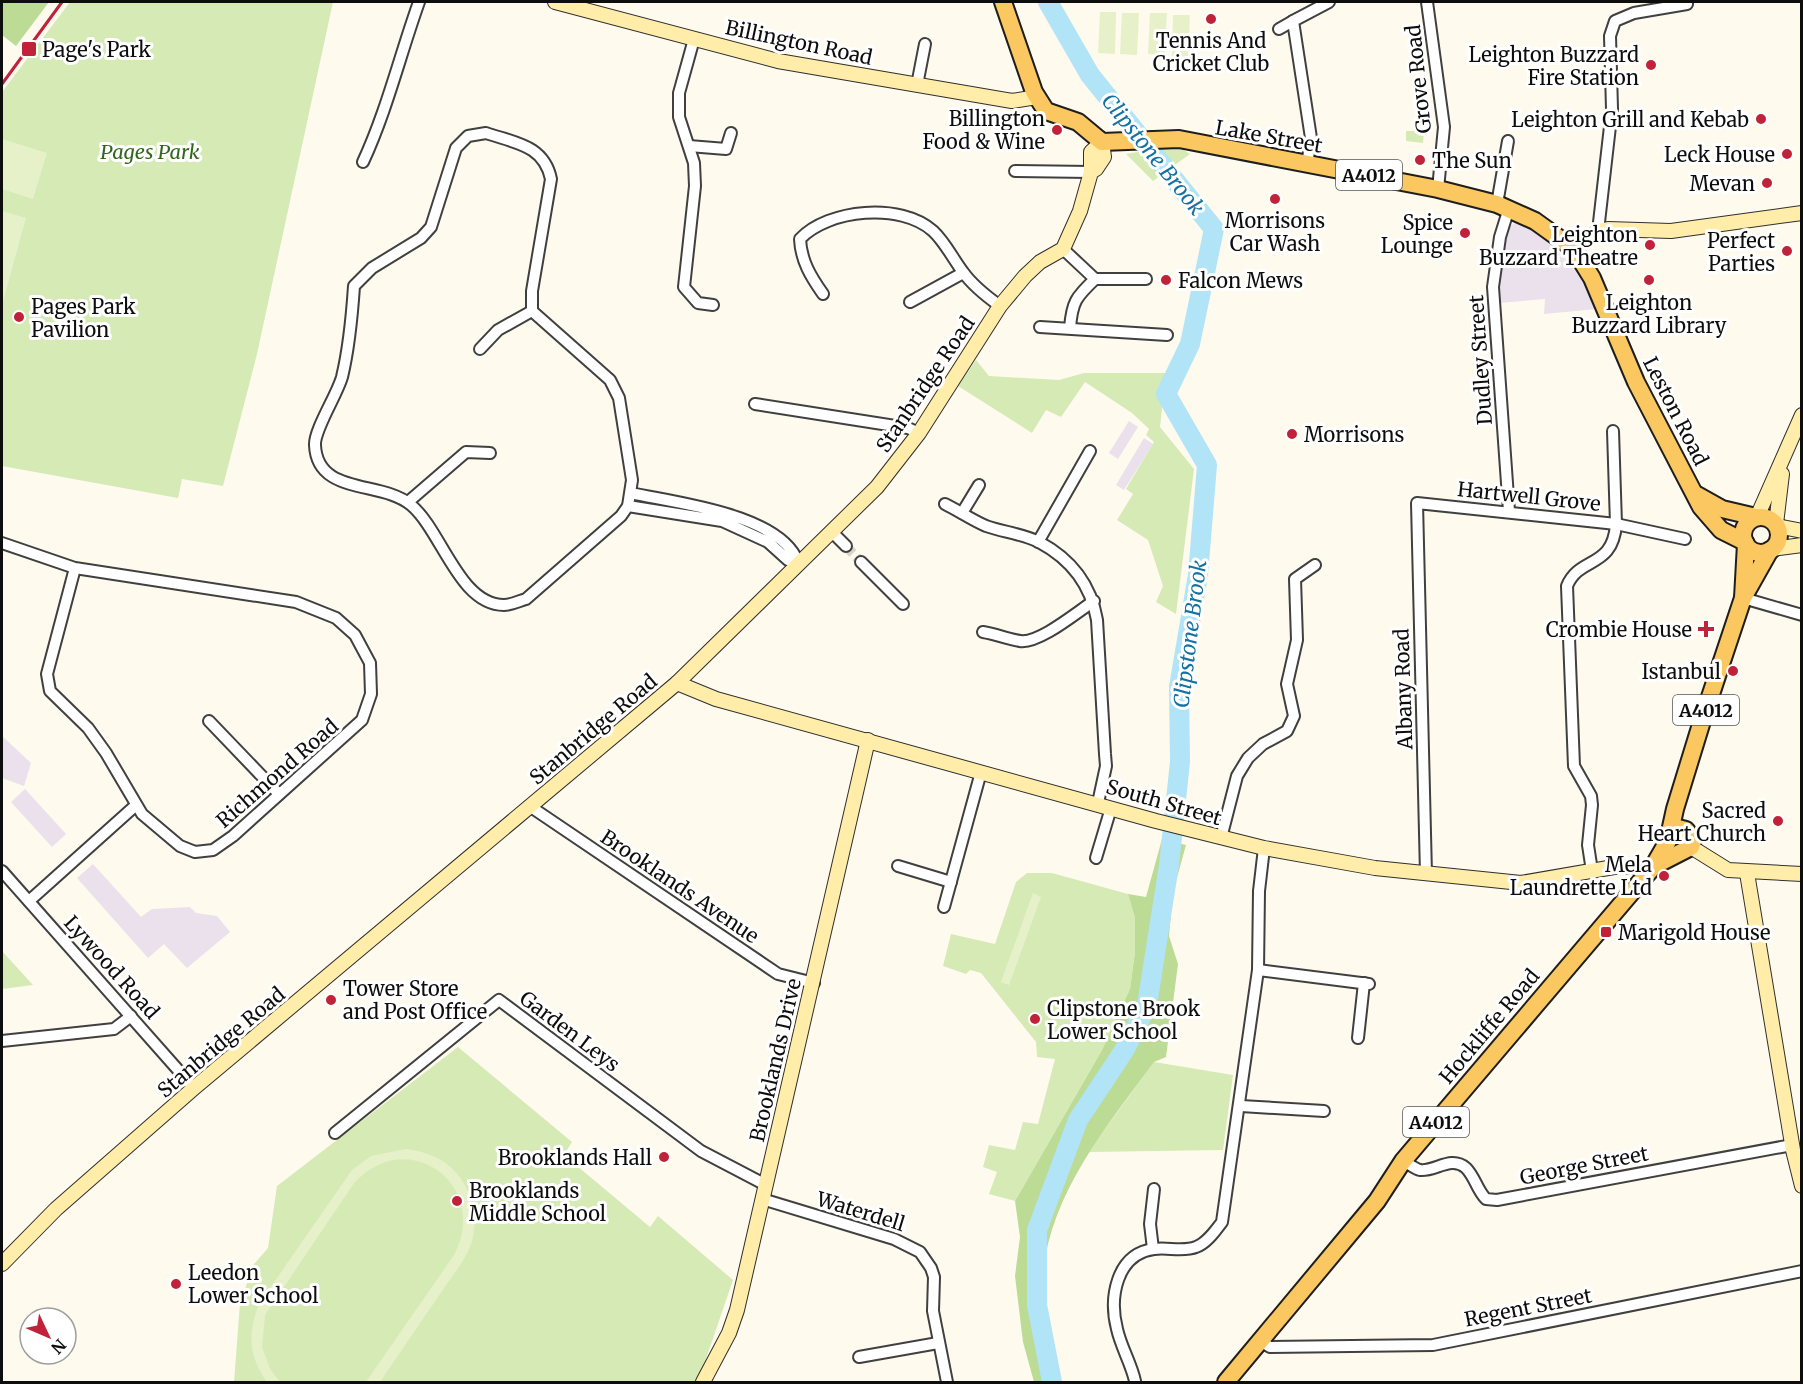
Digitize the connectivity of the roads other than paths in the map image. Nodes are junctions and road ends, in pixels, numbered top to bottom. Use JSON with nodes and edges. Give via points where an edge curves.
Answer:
{"nodes":[{"id":1,"x":419,"y":2,"type":"edge"},
{"id":2,"x":555,"y":2,"type":"edge"},
{"id":3,"x":1003,"y":2,"type":"edge"},
{"id":4,"x":1329,"y":2,"type":"edge"},
{"id":5,"x":1427,"y":2,"type":"edge"},
{"id":6,"x":1687,"y":4,"type":"dead end"},
{"id":7,"x":1293,"y":21,"type":"junction"},
{"id":8,"x":1279,"y":29,"type":"dead end"},
{"id":9,"x":694,"y":39,"type":"junction"},
{"id":10,"x":925,"y":44,"type":"dead end"},
{"id":11,"x":917,"y":85,"type":"junction"},
{"id":12,"x":1037,"y":97,"type":"junction"},
{"id":13,"x":731,"y":133,"type":"dead end"},
{"id":14,"x":1508,"y":141,"type":"dead end"},
{"id":15,"x":1110,"y":142,"type":"junction"},
{"id":16,"x":689,"y":146,"type":"junction"},
{"id":17,"x":363,"y":162,"type":"dead end"},
{"id":18,"x":1307,"y":165,"type":"junction"},
{"id":19,"x":1015,"y":171,"type":"dead end"},
{"id":20,"x":1091,"y":172,"type":"junction"},
{"id":21,"x":1438,"y":189,"type":"junction"},
{"id":22,"x":1503,"y":206,"type":"junction"},
{"id":23,"x":1802,"y":213,"type":"edge"},
{"id":24,"x":1598,"y":231,"type":"junction"},
{"id":25,"x":1063,"y":249,"type":"junction"},
{"id":26,"x":1574,"y":249,"type":"junction"},
{"id":27,"x":963,"y":273,"type":"junction"},
{"id":28,"x":1095,"y":279,"type":"junction"},
{"id":29,"x":1146,"y":279,"type":"dead end"},
{"id":30,"x":823,"y":294,"type":"dead end"},
{"id":31,"x":910,"y":302,"type":"dead end"},
{"id":32,"x":713,"y":305,"type":"dead end"},
{"id":33,"x":1000,"y":306,"type":"junction"},
{"id":34,"x":532,"y":311,"type":"junction"},
{"id":35,"x":1040,"y":327,"type":"dead end"},
{"id":36,"x":1070,"y":328,"type":"junction"},
{"id":37,"x":1167,"y":335,"type":"dead end"},
{"id":38,"x":480,"y":349,"type":"dead end"},
{"id":39,"x":755,"y":404,"type":"dead end"},
{"id":40,"x":1800,"y":418,"type":"edge"},
{"id":41,"x":1613,"y":431,"type":"dead end"},
{"id":42,"x":920,"y":433,"type":"junction"},
{"id":43,"x":1090,"y":451,"type":"dead end"},
{"id":44,"x":490,"y":453,"type":"dead end"},
{"id":45,"x":1784,"y":460,"type":"junction"},
{"id":46,"x":979,"y":485,"type":"dead end"},
{"id":47,"x":631,"y":493,"type":"junction"},
{"id":48,"x":1696,"y":494,"type":"junction"},
{"id":49,"x":408,"y":502,"type":"junction"},
{"id":50,"x":1417,"y":503,"type":"joint"},
{"id":51,"x":945,"y":504,"type":"dead end"},
{"id":52,"x":628,"y":506,"type":"junction"},
{"id":53,"x":1509,"y":511,"type":"junction"},
{"id":54,"x":962,"y":513,"type":"junction"},
{"id":55,"x":1756,"y":517,"type":"junction"},
{"id":56,"x":1616,"y":524,"type":"junction"},
{"id":57,"x":1776,"y":525,"type":"junction"},
{"id":58,"x":1802,"y":531,"type":"edge"},
{"id":59,"x":832,"y":532,"type":"junction"},
{"id":60,"x":1685,"y":539,"type":"dead end"},
{"id":61,"x":1038,"y":542,"type":"junction"},
{"id":62,"x":2,"y":543,"type":"edge"},
{"id":63,"x":1745,"y":543,"type":"junction"},
{"id":64,"x":1802,"y":545,"type":"edge"},
{"id":65,"x":846,"y":546,"type":"tunnel mouth"},
{"id":66,"x":1771,"y":549,"type":"junction"},
{"id":67,"x":798,"y":562,"type":"junction"},
{"id":68,"x":861,"y":562,"type":"tunnel mouth"},
{"id":69,"x":1315,"y":565,"type":"dead end"},
{"id":70,"x":75,"y":568,"type":"junction"},
{"id":71,"x":1743,"y":598,"type":"junction"},
{"id":72,"x":1094,"y":601,"type":"junction"},
{"id":73,"x":903,"y":604,"type":"dead end"},
{"id":74,"x":1802,"y":615,"type":"edge"},
{"id":75,"x":983,"y":632,"type":"dead end"},
{"id":76,"x":677,"y":683,"type":"junction"},
{"id":77,"x":209,"y":721,"type":"dead end"},
{"id":78,"x":868,"y":740,"type":"junction"},
{"id":79,"x":981,"y":772,"type":"junction"},
{"id":80,"x":1682,"y":793,"type":"junction"},
{"id":81,"x":279,"y":794,"type":"junction"},
{"id":82,"x":135,"y":806,"type":"junction"},
{"id":83,"x":1104,"y":806,"type":"junction"},
{"id":84,"x":531,"y":807,"type":"junction"},
{"id":85,"x":1221,"y":838,"type":"junction"},
{"id":86,"x":1677,"y":844,"type":"junction"},
{"id":87,"x":1264,"y":848,"type":"junction"},
{"id":88,"x":1096,"y":858,"type":"dead end"},
{"id":89,"x":897,"y":866,"type":"dead end"},
{"id":90,"x":1653,"y":867,"type":"junction"},
{"id":91,"x":2,"y":871,"type":"edge"},
{"id":92,"x":1592,"y":871,"type":"junction"},
{"id":93,"x":1747,"y":873,"type":"junction"},
{"id":94,"x":1426,"y":874,"type":"junction"},
{"id":95,"x":1802,"y":874,"type":"edge"},
{"id":96,"x":951,"y":882,"type":"junction"},
{"id":97,"x":29,"y":901,"type":"junction"},
{"id":98,"x":944,"y":907,"type":"dead end"},
{"id":99,"x":1258,"y":970,"type":"junction"},
{"id":100,"x":814,"y":983,"type":"junction"},
{"id":101,"x":131,"y":1016,"type":"junction"},
{"id":102,"x":1358,"y":1038,"type":"dead end"},
{"id":103,"x":2,"y":1041,"type":"edge"},
{"id":104,"x":194,"y":1088,"type":"junction"},
{"id":105,"x":1241,"y":1106,"type":"junction"},
{"id":106,"x":1324,"y":1111,"type":"dead end"},
{"id":107,"x":335,"y":1133,"type":"dead end"},
{"id":108,"x":1792,"y":1144,"type":"junction"},
{"id":109,"x":1403,"y":1161,"type":"junction"},
{"id":110,"x":766,"y":1185,"type":"junction"},
{"id":111,"x":1802,"y":1186,"type":"edge"},
{"id":112,"x":1154,"y":1189,"type":"dead end"},
{"id":113,"x":762,"y":1199,"type":"junction"},
{"id":114,"x":1153,"y":1249,"type":"junction"},
{"id":115,"x":2,"y":1264,"type":"edge"},
{"id":116,"x":1802,"y":1271,"type":"edge"},
{"id":117,"x":1260,"y":1341,"type":"junction"},
{"id":118,"x":938,"y":1343,"type":"junction"},
{"id":119,"x":859,"y":1357,"type":"dead end"},
{"id":120,"x":1135,"y":1381,"type":"edge"},
{"id":121,"x":703,"y":1383,"type":"edge"},
{"id":122,"x":947,"y":1383,"type":"edge"},
{"id":123,"x":1226,"y":1383,"type":"edge"}],
"edges":[{"from":1,"to":17,"type":"street","via":[[382,121]]},
{"from":2,"to":9,"type":"street","name":"Billington Road"},
{"from":3,"to":12,"type":"main road"},
{"from":4,"to":7,"type":"street"},
{"from":5,"to":21,"type":"street","name":"Grove Road","via":[[1444,127]]},
{"from":6,"to":24,"type":"street","via":[[1634,13],[1615,21],[1610,36],[1612,109]]},
{"from":7,"to":8,"type":"street"},
{"from":7,"to":18,"type":"street","via":[[1311,138]]},
{"from":9,"to":11,"type":"street","name":"Billington Road","via":[[778,61]]},
{"from":9,"to":16,"type":"street","via":[[679,93],[679,117]]},
{"from":10,"to":11,"type":"street"},
{"from":11,"to":12,"type":"street","name":"Billington Road","via":[[1012,101]]},
{"from":12,"to":15,"type":"main road","via":[[1046,111],[1078,122]]},
{"from":13,"to":16,"type":"street","via":[[726,149]]},
{"from":14,"to":22,"type":"street","name":"Dudley Street"},
{"from":15,"to":18,"type":"main road","name":"Lake Street","number":"A4012","via":[[1179,139]]},
{"from":15,"to":20,"type":"street"},
{"from":16,"to":32,"type":"street","via":[[695,186],[684,286],[698,303]]},
{"from":18,"to":21,"type":"main road","name":"Lake Street","number":"A4012"},
{"from":19,"to":20,"type":"street"},
{"from":20,"to":25,"type":"street"},
{"from":21,"to":22,"type":"main road","name":"Lake Street","number":"A4012"},
{"from":22,"to":26,"type":"main road","name":"Lake Street","number":"A4012","via":[[1535,220]]},
{"from":22,"to":53,"type":"street","name":"Dudley Street","via":[[1493,287]]},
{"from":23,"to":24,"type":"street","via":[[1671,231]]},
{"from":24,"to":26,"type":"street"},
{"from":25,"to":28,"type":"street"},
{"from":25,"to":33,"type":"street","name":"Stanbridge Road","via":[[1024,276]]},
{"from":26,"to":48,"type":"main road","name":"Leston Road","number":"A4012","via":[[1604,303],[1636,382]]},
{"from":27,"to":30,"type":"street","via":[[934,231],[915,219],[873,212],[843,216],[812,227],[800,239],[810,275]]},
{"from":27,"to":31,"type":"street"},
{"from":27,"to":33,"type":"street"},
{"from":28,"to":29,"type":"street"},
{"from":28,"to":36,"type":"street","via":[[1071,307]]},
{"from":33,"to":42,"type":"street","name":"Stanbridge Road"},
{"from":34,"to":38,"type":"street","via":[[498,330]]},
{"from":34,"to":47,"type":"street","via":[[610,380],[619,398]]},
{"from":34,"to":49,"type":"street","via":[[551,179],[548,163],[535,150],[486,133],[468,136],[456,148],[431,227],[421,238],[372,268],[354,286],[341,379],[314,442],[318,464],[333,479]]},
{"from":35,"to":36,"type":"street"},
{"from":36,"to":37,"type":"street"},
{"from":39,"to":42,"type":"street"},
{"from":40,"to":45,"type":"street"},
{"from":41,"to":56,"type":"street","name":"Hartwell Grove"},
{"from":42,"to":59,"type":"street","name":"Stanbridge Road","via":[[877,487]]},
{"from":43,"to":61,"type":"street"},
{"from":44,"to":49,"type":"street","via":[[466,452]]},
{"from":45,"to":55,"type":"street"},
{"from":45,"to":57,"type":"street"},
{"from":46,"to":54,"type":"street"},
{"from":47,"to":52,"type":"street"},
{"from":47,"to":67,"type":"street","via":[[724,513],[769,531],[795,553]]},
{"from":48,"to":55,"type":"main road","name":"Leston Road","via":[[1722,509]]},
{"from":48,"to":63,"type":"main road","name":"Leston Road","number":"A4012","via":[[1715,524]]},
{"from":49,"to":52,"type":"street","via":[[423,515],[469,589],[487,603],[506,605],[526,599]]},
{"from":50,"to":53,"type":"street","name":"Hartwell Grove"},
{"from":50,"to":94,"type":"street","name":"Albany Road"},
{"from":51,"to":54,"type":"street"},
{"from":52,"to":67,"type":"street","via":[[722,521],[768,542],[788,560]]},
{"from":53,"to":56,"type":"street","name":"Hartwell Grove"},
{"from":54,"to":61,"type":"street","via":[[986,526]]},
{"from":55,"to":57,"type":"main road","via":[[1767,518]]},
{"from":55,"to":63,"type":"main road","via":[[1746,524]]},
{"from":56,"to":60,"type":"street"},
{"from":56,"to":92,"type":"street","via":[[1609,550],[1572,577],[1566,591],[1574,766],[1591,796],[1588,846]]},
{"from":57,"to":58,"type":"street"},
{"from":57,"to":66,"type":"main road","via":[[1778,540]]},
{"from":59,"to":65,"type":"street"},
{"from":59,"to":67,"type":"street","name":"Stanbridge Road"},
{"from":61,"to":72,"type":"street","via":[[1065,560],[1087,585]]},
{"from":62,"to":70,"type":"street","name":"Richmond Road"},
{"from":63,"to":66,"type":"main road","via":[[1754,551]]},
{"from":63,"to":71,"type":"main road","number":"A4012"},
{"from":64,"to":66,"type":"street"},
{"from":66,"to":71,"type":"main road","number":"A4012"},
{"from":67,"to":76,"type":"street","name":"Stanbridge Road"},
{"from":68,"to":73,"type":"street"},
{"from":69,"to":85,"type":"street","via":[[1295,579],[1297,640],[1287,684],[1294,716],[1287,731],[1248,758],[1238,777]]},
{"from":70,"to":81,"type":"street","name":"Richmond Road","via":[[296,603],[336,618],[355,635],[370,663],[371,694],[362,720]]},
{"from":70,"to":82,"type":"street","name":"Richmond Road","via":[[47,674],[50,691],[88,728]]},
{"from":71,"to":74,"type":"street"},
{"from":71,"to":80,"type":"main road","number":"A4012"},
{"from":72,"to":75,"type":"street","via":[[1035,639],[1022,642]]},
{"from":72,"to":83,"type":"street","via":[[1106,766]]},
{"from":76,"to":78,"type":"street","name":"South Street","via":[[716,699]]},
{"from":76,"to":84,"type":"street","name":"Stanbridge Road"},
{"from":77,"to":81,"type":"street"},
{"from":78,"to":79,"type":"street","name":"South Street"},
{"from":78,"to":100,"type":"street","name":"Brooklands Drive"},
{"from":79,"to":83,"type":"street","name":"South Street"},
{"from":79,"to":96,"type":"street"},
{"from":80,"to":86,"type":"main road"},
{"from":80,"to":86,"type":"main road","number":"A4012","via":[[1686,830],[1693,840]]},
{"from":81,"to":82,"type":"street","name":"Richmond Road","via":[[213,850],[195,852],[180,846]]},
{"from":82,"to":97,"type":"street"},
{"from":83,"to":85,"type":"street","name":"South Street"},
{"from":83,"to":88,"type":"street"},
{"from":84,"to":100,"type":"street","name":"Brooklands Avenue","via":[[778,974]]},
{"from":84,"to":104,"type":"street","name":"Stanbridge Road"},
{"from":85,"to":87,"type":"street","name":"South Street"},
{"from":86,"to":90,"type":"main road","name":"Hockliffe Road","number":"A4012"},
{"from":86,"to":93,"type":"street","via":[[1728,870]]},
{"from":87,"to":94,"type":"street","name":"South Street"},
{"from":87,"to":99,"type":"street","via":[[1258,891]]},
{"from":89,"to":96,"type":"street"},
{"from":90,"to":92,"type":"street","name":"South Street"},
{"from":90,"to":109,"type":"main road","name":"Hockliffe Road","number":"A4012"},
{"from":91,"to":97,"type":"street","name":"Lywood Road"},
{"from":92,"to":94,"type":"street","name":"South Street","via":[[1521,883]]},
{"from":93,"to":95,"type":"street"},
{"from":93,"to":108,"type":"street"},
{"from":96,"to":98,"type":"street"},
{"from":97,"to":101,"type":"street","name":"Lywood Road"},
{"from":99,"to":102,"type":"street","via":[[1367,983]]},
{"from":99,"to":105,"type":"street"},
{"from":100,"to":110,"type":"street","name":"Brooklands Drive"},
{"from":101,"to":103,"type":"street","via":[[114,1029]]},
{"from":101,"to":104,"type":"street","name":"Lywood Road"},
{"from":104,"to":115,"type":"street","name":"Stanbridge Road","via":[[56,1209]]},
{"from":105,"to":106,"type":"street"},
{"from":105,"to":114,"type":"street","via":[[1222,1222],[1195,1248]]},
{"from":107,"to":110,"type":"street","name":"Garden Leys","via":[[499,1000],[701,1151]]},
{"from":108,"to":109,"type":"street","name":"George Street","via":[[1497,1200],[1486,1199],[1464,1166],[1453,1163],[1420,1170]]},
{"from":108,"to":111,"type":"street"},
{"from":109,"to":117,"type":"main road","name":"Hockliffe Road","number":"A4012","via":[[1377,1201]]},
{"from":110,"to":113,"type":"street","name":"Brooklands Drive"},
{"from":112,"to":114,"type":"street","via":[[1150,1224]]},
{"from":113,"to":118,"type":"street","name":"Waterdell","via":[[894,1239],[920,1252],[934,1277],[933,1311]]},
{"from":113,"to":121,"type":"street","name":"Brooklands Drive","via":[[737,1310]]},
{"from":114,"to":120,"type":"street","via":[[1134,1255],[1122,1269],[1113,1295],[1117,1329]]},
{"from":116,"to":117,"type":"street","name":"Regent Street","via":[[1433,1345],[1270,1347]]},
{"from":117,"to":123,"type":"main road","name":"Hockliffe Road","number":"A4012"},
{"from":118,"to":119,"type":"street"},
{"from":118,"to":122,"type":"street","name":"Waterdell"}]}
